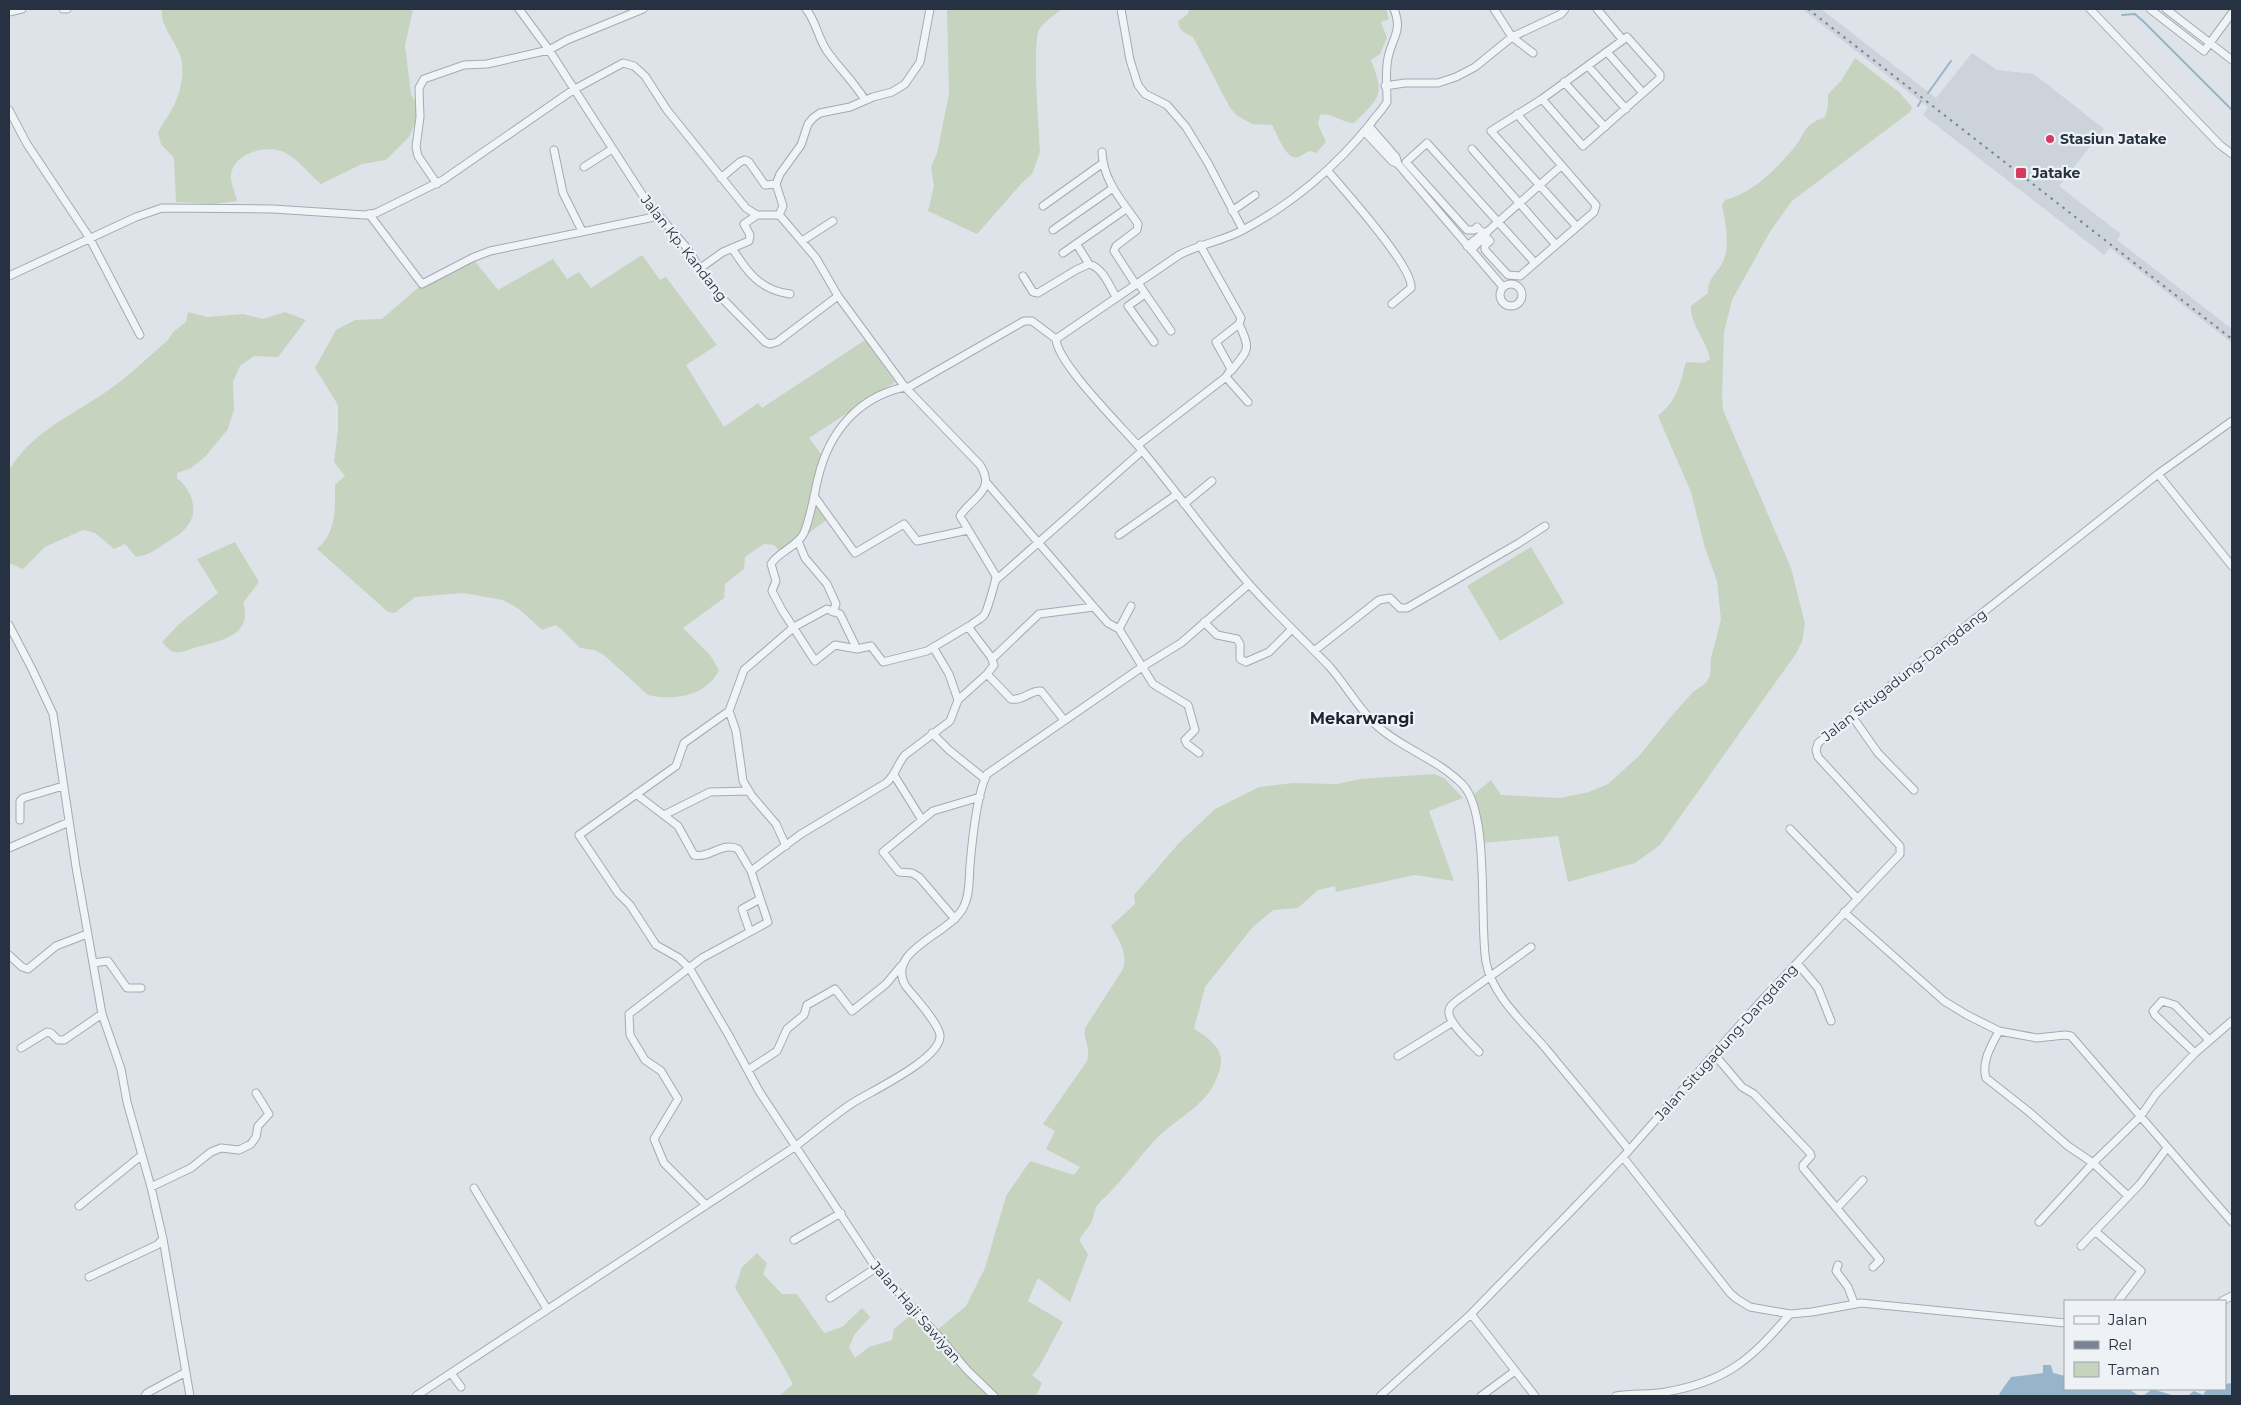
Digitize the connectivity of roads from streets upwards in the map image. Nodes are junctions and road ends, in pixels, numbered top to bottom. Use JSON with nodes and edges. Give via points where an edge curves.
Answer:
{"nodes":[{"id":1,"x":22,"y":9,"type":"edge"},
{"id":2,"x":519,"y":9,"type":"edge"},
{"id":3,"x":643,"y":9,"type":"edge"},
{"id":4,"x":806,"y":9,"type":"edge"},
{"id":5,"x":930,"y":9,"type":"edge"},
{"id":6,"x":1121,"y":9,"type":"edge"},
{"id":7,"x":1394,"y":9,"type":"edge"},
{"id":8,"x":1494,"y":9,"type":"edge"},
{"id":9,"x":1565,"y":9,"type":"edge"},
{"id":10,"x":1597,"y":9,"type":"edge"},
{"id":11,"x":2090,"y":9,"type":"edge"},
{"id":12,"x":2150,"y":9,"type":"edge"},
{"id":13,"x":2166,"y":9,"type":"edge"},
{"id":14,"x":9,"y":12,"type":"edge"},
{"id":15,"x":625,"y":12,"type":"edge"},
{"id":16,"x":2232,"y":13,"type":"edge"},
{"id":17,"x":1512,"y":37,"type":"junction"},
{"id":18,"x":1623,"y":40,"type":"junction"},
{"id":19,"x":2210,"y":43,"type":"junction"},
{"id":20,"x":549,"y":50,"type":"junction"},
{"id":21,"x":1607,"y":52,"type":"junction"},
{"id":22,"x":1533,"y":54,"type":"dead end"},
{"id":23,"x":2232,"y":60,"type":"edge"},
{"id":24,"x":1588,"y":66,"type":"junction"},
{"id":25,"x":1564,"y":82,"type":"junction"},
{"id":26,"x":1385,"y":86,"type":"junction"},
{"id":27,"x":573,"y":90,"type":"junction"},
{"id":28,"x":1643,"y":93,"type":"junction"},
{"id":29,"x":1542,"y":99,"type":"junction"},
{"id":30,"x":865,"y":100,"type":"junction"},
{"id":31,"x":1626,"y":108,"type":"junction"},
{"id":32,"x":9,"y":110,"type":"edge"},
{"id":33,"x":1517,"y":114,"type":"junction"},
{"id":34,"x":1605,"y":127,"type":"junction"},
{"id":35,"x":1366,"y":129,"type":"junction"},
{"id":36,"x":1472,"y":148,"type":"dead end"},
{"id":37,"x":612,"y":149,"type":"junction"},
{"id":38,"x":554,"y":150,"type":"dead end"},
{"id":39,"x":1102,"y":152,"type":"dead end"},
{"id":40,"x":2232,"y":154,"type":"edge"},
{"id":41,"x":1103,"y":163,"type":"junction"},
{"id":42,"x":1561,"y":166,"type":"junction"},
{"id":43,"x":584,"y":167,"type":"dead end"},
{"id":44,"x":1327,"y":170,"type":"junction"},
{"id":45,"x":722,"y":178,"type":"junction"},
{"id":46,"x":437,"y":184,"type":"junction"},
{"id":47,"x":776,"y":184,"type":"junction"},
{"id":48,"x":1540,"y":185,"type":"junction"},
{"id":49,"x":1113,"y":188,"type":"junction"},
{"id":50,"x":1255,"y":195,"type":"dead end"},
{"id":51,"x":1520,"y":203,"type":"junction"},
{"id":52,"x":1043,"y":206,"type":"dead end"},
{"id":53,"x":1126,"y":209,"type":"junction"},
{"id":54,"x":1232,"y":211,"type":"junction"},
{"id":55,"x":369,"y":214,"type":"junction"},
{"id":56,"x":757,"y":215,"type":"junction"},
{"id":57,"x":779,"y":215,"type":"junction"},
{"id":58,"x":659,"y":216,"type":"junction"},
{"id":59,"x":833,"y":221,"type":"dead end"},
{"id":60,"x":1498,"y":222,"type":"junction"},
{"id":61,"x":1577,"y":227,"type":"junction"},
{"id":62,"x":1053,"y":230,"type":"dead end"},
{"id":63,"x":1243,"y":230,"type":"junction"},
{"id":64,"x":582,"y":231,"type":"junction"},
{"id":65,"x":1485,"y":233,"type":"junction"},
{"id":66,"x":89,"y":237,"type":"junction"},
{"id":67,"x":802,"y":241,"type":"junction"},
{"id":68,"x":1200,"y":245,"type":"junction"},
{"id":69,"x":1556,"y":245,"type":"junction"},
{"id":70,"x":732,"y":248,"type":"junction"},
{"id":71,"x":1080,"y":248,"type":"dead end"},
{"id":72,"x":1469,"y":248,"type":"junction"},
{"id":73,"x":1063,"y":253,"type":"dead end"},
{"id":74,"x":1535,"y":263,"type":"junction"},
{"id":75,"x":1089,"y":264,"type":"junction"},
{"id":76,"x":699,"y":269,"type":"junction"},
{"id":77,"x":9,"y":276,"type":"edge"},
{"id":78,"x":1023,"y":276,"type":"dead end"},
{"id":79,"x":1137,"y":284,"type":"junction"},
{"id":80,"x":1503,"y":288,"type":"dead end"},
{"id":81,"x":790,"y":294,"type":"dead end"},
{"id":82,"x":1145,"y":294,"type":"junction"},
{"id":83,"x":838,"y":296,"type":"junction"},
{"id":84,"x":1116,"y":297,"type":"junction"},
{"id":85,"x":1392,"y":304,"type":"dead end"},
{"id":86,"x":1239,"y":324,"type":"junction"},
{"id":87,"x":1171,"y":331,"type":"dead end"},
{"id":88,"x":140,"y":335,"type":"dead end"},
{"id":89,"x":1056,"y":338,"type":"junction"},
{"id":90,"x":1154,"y":342,"type":"dead end"},
{"id":91,"x":1228,"y":375,"type":"junction"},
{"id":92,"x":905,"y":387,"type":"junction"},
{"id":93,"x":1248,"y":402,"type":"dead end"},
{"id":94,"x":2232,"y":421,"type":"edge"},
{"id":95,"x":1140,"y":448,"type":"junction"},
{"id":96,"x":2158,"y":474,"type":"junction"},
{"id":97,"x":1212,"y":481,"type":"dead end"},
{"id":98,"x":986,"y":482,"type":"junction"},
{"id":99,"x":1176,"y":495,"type":"junction"},
{"id":100,"x":814,"y":496,"type":"junction"},
{"id":101,"x":1184,"y":504,"type":"junction"},
{"id":102,"x":1545,"y":526,"type":"dead end"},
{"id":103,"x":968,"y":530,"type":"junction"},
{"id":104,"x":1119,"y":535,"type":"dead end"},
{"id":105,"x":798,"y":542,"type":"junction"},
{"id":106,"x":1039,"y":542,"type":"junction"},
{"id":107,"x":2232,"y":566,"type":"edge"},
{"id":108,"x":996,"y":580,"type":"junction"},
{"id":109,"x":1249,"y":584,"type":"junction"},
{"id":110,"x":1131,"y":606,"type":"dead end"},
{"id":111,"x":1094,"y":607,"type":"junction"},
{"id":112,"x":833,"y":612,"type":"junction"},
{"id":113,"x":1204,"y":622,"type":"junction"},
{"id":114,"x":9,"y":625,"type":"edge"},
{"id":115,"x":969,"y":626,"type":"junction"},
{"id":116,"x":794,"y":627,"type":"junction"},
{"id":117,"x":1119,"y":629,"type":"junction"},
{"id":118,"x":1292,"y":629,"type":"junction"},
{"id":119,"x":933,"y":648,"type":"junction"},
{"id":120,"x":857,"y":649,"type":"junction"},
{"id":121,"x":1314,"y":651,"type":"junction"},
{"id":122,"x":992,"y":659,"type":"junction"},
{"id":123,"x":1142,"y":667,"type":"junction"},
{"id":124,"x":987,"y":674,"type":"junction"},
{"id":125,"x":958,"y":700,"type":"junction"},
{"id":126,"x":729,"y":711,"type":"junction"},
{"id":127,"x":1852,"y":716,"type":"junction"},
{"id":128,"x":1064,"y":720,"type":"junction"},
{"id":129,"x":932,"y":733,"type":"junction"},
{"id":130,"x":1199,"y":753,"type":"dead end"},
{"id":131,"x":894,"y":776,"type":"junction"},
{"id":132,"x":985,"y":779,"type":"junction"},
{"id":133,"x":63,"y":786,"type":"junction"},
{"id":134,"x":1914,"y":790,"type":"dead end"},
{"id":135,"x":748,"y":791,"type":"junction"},
{"id":136,"x":636,"y":794,"type":"junction"},
{"id":137,"x":980,"y":797,"type":"junction"},
{"id":138,"x":664,"y":815,"type":"junction"},
{"id":139,"x":20,"y":820,"type":"dead end"},
{"id":140,"x":922,"y":820,"type":"junction"},
{"id":141,"x":69,"y":822,"type":"junction"},
{"id":142,"x":1790,"y":829,"type":"dead end"},
{"id":143,"x":786,"y":846,"type":"junction"},
{"id":144,"x":9,"y":848,"type":"edge"},
{"id":145,"x":751,"y":871,"type":"junction"},
{"id":146,"x":760,"y":899,"type":"junction"},
{"id":147,"x":1858,"y":899,"type":"junction"},
{"id":148,"x":1844,"y":912,"type":"junction"},
{"id":149,"x":956,"y":919,"type":"junction"},
{"id":150,"x":750,"y":932,"type":"junction"},
{"id":151,"x":88,"y":934,"type":"junction"},
{"id":152,"x":1531,"y":947,"type":"dead end"},
{"id":153,"x":9,"y":955,"type":"edge"},
{"id":154,"x":93,"y":963,"type":"junction"},
{"id":155,"x":1797,"y":963,"type":"junction"},
{"id":156,"x":903,"y":964,"type":"junction"},
{"id":157,"x":690,"y":969,"type":"junction"},
{"id":158,"x":1490,"y":976,"type":"junction"},
{"id":159,"x":141,"y":988,"type":"dead end"},
{"id":160,"x":102,"y":1014,"type":"junction"},
{"id":161,"x":1831,"y":1021,"type":"dead end"},
{"id":162,"x":2232,"y":1021,"type":"edge"},
{"id":163,"x":1453,"y":1022,"type":"junction"},
{"id":164,"x":1999,"y":1031,"type":"junction"},
{"id":165,"x":2209,"y":1040,"type":"junction"},
{"id":166,"x":21,"y":1048,"type":"dead end"},
{"id":167,"x":1479,"y":1052,"type":"dead end"},
{"id":168,"x":2195,"y":1053,"type":"junction"},
{"id":169,"x":1714,"y":1054,"type":"junction"},
{"id":170,"x":1398,"y":1056,"type":"dead end"},
{"id":171,"x":748,"y":1070,"type":"junction"},
{"id":172,"x":256,"y":1093,"type":"dead end"},
{"id":173,"x":2140,"y":1116,"type":"junction"},
{"id":174,"x":796,"y":1146,"type":"junction"},
{"id":175,"x":2167,"y":1148,"type":"junction"},
{"id":176,"x":1629,"y":1150,"type":"junction"},
{"id":177,"x":142,"y":1154,"type":"junction"},
{"id":178,"x":1623,"y":1157,"type":"junction"},
{"id":179,"x":2093,"y":1163,"type":"junction"},
{"id":180,"x":1863,"y":1180,"type":"dead end"},
{"id":181,"x":151,"y":1187,"type":"junction"},
{"id":182,"x":474,"y":1188,"type":"dead end"},
{"id":183,"x":2128,"y":1196,"type":"junction"},
{"id":184,"x":706,"y":1205,"type":"junction"},
{"id":185,"x":79,"y":1206,"type":"dead end"},
{"id":186,"x":1837,"y":1208,"type":"junction"},
{"id":187,"x":840,"y":1213,"type":"junction"},
{"id":188,"x":2039,"y":1222,"type":"dead end"},
{"id":189,"x":2232,"y":1222,"type":"edge"},
{"id":190,"x":2095,"y":1231,"type":"junction"},
{"id":191,"x":163,"y":1239,"type":"junction"},
{"id":192,"x":794,"y":1240,"type":"dead end"},
{"id":193,"x":2081,"y":1246,"type":"dead end"},
{"id":194,"x":1838,"y":1265,"type":"dead end"},
{"id":195,"x":1873,"y":1267,"type":"dead end"},
{"id":196,"x":876,"y":1268,"type":"junction"},
{"id":197,"x":89,"y":1278,"type":"dead end"},
{"id":198,"x":830,"y":1298,"type":"dead end"},
{"id":199,"x":2119,"y":1300,"type":"edge"},
{"id":200,"x":1854,"y":1303,"type":"junction"},
{"id":201,"x":547,"y":1309,"type":"junction"},
{"id":202,"x":1472,"y":1314,"type":"junction"},
{"id":203,"x":1790,"y":1314,"type":"junction"},
{"id":204,"x":2064,"y":1323,"type":"edge"},
{"id":205,"x":1515,"y":1371,"type":"junction"},
{"id":206,"x":186,"y":1372,"type":"junction"},
{"id":207,"x":451,"y":1373,"type":"junction"},
{"id":208,"x":461,"y":1387,"type":"dead end"},
{"id":209,"x":1674,"y":1393,"type":"edge"},
{"id":210,"x":421,"y":1395,"type":"edge"},
{"id":211,"x":145,"y":1396,"type":"edge"},
{"id":212,"x":190,"y":1396,"type":"edge"},
{"id":213,"x":994,"y":1396,"type":"edge"},
{"id":214,"x":1380,"y":1396,"type":"edge"},
{"id":215,"x":1481,"y":1396,"type":"edge"},
{"id":216,"x":1535,"y":1396,"type":"edge"},
{"id":217,"x":1616,"y":1396,"type":"edge"}],
"edges":[{"from":1,"to":14,"type":"street"},
{"from":2,"to":20,"type":"street","name":"Jalan Kp. Kandang"},
{"from":3,"to":15,"type":"street"},
{"from":4,"to":30,"type":"street","via":[[827,50]]},
{"from":5,"to":30,"type":"street","via":[[920,62],[911,76],[899,89]]},
{"from":6,"to":54,"type":"street","via":[[1138,85],[1145,94],[1167,105],[1186,127]]},
{"from":7,"to":26,"type":"street","via":[[1398,30],[1388,58]]},
{"from":8,"to":17,"type":"street"},
{"from":9,"to":17,"type":"street","via":[[1561,14]]},
{"from":10,"to":18,"type":"street"},
{"from":11,"to":40,"type":"street"},
{"from":12,"to":19,"type":"street","via":[[2204,51]]},
{"from":13,"to":19,"type":"street"},
{"from":15,"to":20,"type":"street"},
{"from":16,"to":19,"type":"street"},
{"from":17,"to":22,"type":"street"},
{"from":17,"to":26,"type":"street","via":[[1456,78],[1438,83],[1406,82]]},
{"from":18,"to":21,"type":"street"},
{"from":18,"to":28,"type":"street","via":[[1627,37],[1660,74],[1660,78]]},
{"from":19,"to":23,"type":"street"},
{"from":20,"to":27,"type":"street","name":"Jalan Kp. Kandang"},
{"from":20,"to":46,"type":"street","via":[[487,64],[464,65],[424,79],[420,88],[416,147],[418,156]]},
{"from":21,"to":24,"type":"street"},
{"from":21,"to":28,"type":"street"},
{"from":24,"to":25,"type":"street"},
{"from":24,"to":31,"type":"street"},
{"from":25,"to":29,"type":"street"},
{"from":25,"to":34,"type":"street"},
{"from":26,"to":35,"type":"street","via":[[1387,102]]},
{"from":27,"to":37,"type":"street","name":"Jalan Kp. Kandang"},
{"from":27,"to":45,"type":"street","via":[[623,63],[634,66]]},
{"from":27,"to":46,"type":"street"},
{"from":28,"to":31,"type":"street"},
{"from":29,"to":33,"type":"street"},
{"from":29,"to":34,"type":"street","via":[[1583,146]]},
{"from":30,"to":47,"type":"street","via":[[812,118],[801,145]]},
{"from":31,"to":34,"type":"street"},
{"from":32,"to":66,"type":"street"},
{"from":33,"to":42,"type":"street"},
{"from":33,"to":48,"type":"street","via":[[1491,130]]},
{"from":35,"to":44,"type":"street"},
{"from":35,"to":72,"type":"street"},
{"from":36,"to":51,"type":"street"},
{"from":37,"to":43,"type":"street"},
{"from":37,"to":58,"type":"street","name":"Jalan Kp. Kandang"},
{"from":38,"to":64,"type":"street","via":[[563,193]]},
{"from":39,"to":41,"type":"street"},
{"from":41,"to":49,"type":"street"},
{"from":41,"to":52,"type":"street"},
{"from":42,"to":48,"type":"street"},
{"from":42,"to":61,"type":"street","via":[[1596,205],[1594,212]]},
{"from":44,"to":63,"type":"street","via":[[1291,199]]},
{"from":44,"to":85,"type":"street","via":[[1409,274],[1411,288]]},
{"from":45,"to":47,"type":"street","via":[[745,160],[766,186]]},
{"from":45,"to":56,"type":"street","via":[[746,208]]},
{"from":46,"to":55,"type":"street","via":[[385,210]]},
{"from":47,"to":57,"type":"street","via":[[783,206]]},
{"from":48,"to":51,"type":"street"},
{"from":48,"to":61,"type":"street"},
{"from":49,"to":53,"type":"street"},
{"from":49,"to":62,"type":"street"},
{"from":50,"to":54,"type":"street"},
{"from":51,"to":60,"type":"street"},
{"from":51,"to":69,"type":"street"},
{"from":53,"to":73,"type":"street"},
{"from":53,"to":79,"type":"street","via":[[1138,228],[1114,251]]},
{"from":54,"to":63,"type":"street"},
{"from":55,"to":64,"type":"street","via":[[422,284],[482,254]]},
{"from":55,"to":66,"type":"street","via":[[162,208]]},
{"from":56,"to":57,"type":"street"},
{"from":56,"to":70,"type":"street","via":[[744,224],[750,235],[749,241]]},
{"from":57,"to":67,"type":"street"},
{"from":58,"to":64,"type":"street"},
{"from":58,"to":76,"type":"street","name":"Jalan Kp. Kandang"},
{"from":59,"to":67,"type":"street"},
{"from":60,"to":65,"type":"street"},
{"from":60,"to":65,"type":"street","via":[[1427,142],[1406,162],[1468,230],[1477,227]]},
{"from":60,"to":74,"type":"street"},
{"from":61,"to":69,"type":"street"},
{"from":63,"to":68,"type":"street"},
{"from":65,"to":72,"type":"street"},
{"from":65,"to":74,"type":"street","via":[[1490,241],[1485,245],[1486,250],[1508,275],[1520,276]]},
{"from":66,"to":77,"type":"street"},
{"from":66,"to":88,"type":"street"},
{"from":67,"to":83,"type":"street"},
{"from":68,"to":79,"type":"street"},
{"from":68,"to":86,"type":"street","via":[[1242,320]]},
{"from":69,"to":74,"type":"street"},
{"from":70,"to":76,"type":"street"},
{"from":70,"to":81,"type":"street","via":[[757,282]]},
{"from":71,"to":75,"type":"street"},
{"from":72,"to":80,"type":"street"},
{"from":75,"to":78,"type":"street","via":[[1038,293],[1033,292]]},
{"from":75,"to":84,"type":"street","via":[[1103,274]]},
{"from":76,"to":83,"type":"street","name":"Jalan Kp. Kandang","via":[[717,294],[767,344],[777,342]]},
{"from":79,"to":82,"type":"street"},
{"from":79,"to":84,"type":"street"},
{"from":82,"to":87,"type":"street"},
{"from":82,"to":90,"type":"street","via":[[1128,306]]},
{"from":83,"to":92,"type":"street"},
{"from":84,"to":89,"type":"street"},
{"from":86,"to":91,"type":"street","via":[[1248,343],[1245,353]]},
{"from":86,"to":91,"type":"street","via":[[1216,342],[1230,366]]},
{"from":89,"to":92,"type":"street","via":[[1037,324],[1024,321]]},
{"from":89,"to":95,"type":"street","via":[[1070,366]]},
{"from":91,"to":93,"type":"street"},
{"from":91,"to":95,"type":"street"},
{"from":92,"to":98,"type":"street","via":[[980,465]]},
{"from":92,"to":100,"type":"street","via":[[890,390],[871,400],[840,426],[824,458]]},
{"from":94,"to":96,"type":"street","name":"Jalan Situgadung-Dangdang"},
{"from":95,"to":99,"type":"street"},
{"from":95,"to":106,"type":"street"},
{"from":96,"to":107,"type":"street"},
{"from":96,"to":127,"type":"street","name":"Jalan Situgadung-Dangdang"},
{"from":97,"to":101,"type":"street"},
{"from":98,"to":103,"type":"street","via":[[960,514]]},
{"from":98,"to":106,"type":"street"},
{"from":99,"to":101,"type":"street"},
{"from":99,"to":104,"type":"street"},
{"from":100,"to":103,"type":"street","via":[[855,553],[904,524],[917,541]]},
{"from":100,"to":105,"type":"street","via":[[806,527]]},
{"from":101,"to":109,"type":"street"},
{"from":102,"to":121,"type":"street","via":[[1407,608],[1400,608],[1390,598],[1379,600]]},
{"from":103,"to":108,"type":"street"},
{"from":105,"to":112,"type":"street","via":[[805,558],[827,584],[836,604]]},
{"from":105,"to":116,"type":"street","via":[[771,564],[776,581],[772,591]]},
{"from":106,"to":108,"type":"street"},
{"from":106,"to":111,"type":"street"},
{"from":108,"to":115,"type":"street","via":[[985,615]]},
{"from":109,"to":113,"type":"street"},
{"from":109,"to":118,"type":"street"},
{"from":110,"to":117,"type":"street"},
{"from":111,"to":117,"type":"street","via":[[1108,623]]},
{"from":111,"to":122,"type":"street","via":[[1039,614]]},
{"from":112,"to":116,"type":"street","via":[[827,609]]},
{"from":112,"to":120,"type":"street","via":[[840,614]]},
{"from":113,"to":118,"type":"street","via":[[1217,635],[1238,639],[1240,658],[1246,662],[1269,652]]},
{"from":113,"to":123,"type":"street","via":[[1177,646]]},
{"from":114,"to":133,"type":"street","via":[[51,707]]},
{"from":115,"to":119,"type":"street"},
{"from":115,"to":122,"type":"street"},
{"from":116,"to":120,"type":"street","via":[[815,661],[835,645]]},
{"from":116,"to":126,"type":"street","via":[[744,670]]},
{"from":117,"to":123,"type":"street"},
{"from":118,"to":121,"type":"street"},
{"from":119,"to":120,"type":"street","via":[[883,662],[871,646]]},
{"from":119,"to":125,"type":"street","via":[[949,674]]},
{"from":121,"to":158,"type":"street","via":[[1374,723],[1461,783],[1470,795],[1481,859],[1485,954]]},
{"from":122,"to":124,"type":"street","via":[[993,666]]},
{"from":123,"to":128,"type":"street"},
{"from":123,"to":130,"type":"street","via":[[1155,686],[1188,705],[1195,730],[1185,740]]},
{"from":124,"to":125,"type":"street"},
{"from":124,"to":128,"type":"street","via":[[1011,699],[1023,699],[1041,691]]},
{"from":125,"to":129,"type":"street","via":[[950,721]]},
{"from":126,"to":135,"type":"street","via":[[736,731],[741,776]]},
{"from":126,"to":136,"type":"street","via":[[684,743],[676,766]]},
{"from":127,"to":134,"type":"street","via":[[1878,752]]},
{"from":127,"to":147,"type":"street","name":"Jalan Situgadung-Dangdang","via":[[1818,742],[1818,758],[1901,850]]},
{"from":128,"to":132,"type":"street","via":[[1017,756],[990,771]]},
{"from":129,"to":131,"type":"street","via":[[900,760]]},
{"from":129,"to":132,"type":"street"},
{"from":131,"to":140,"type":"street"},
{"from":131,"to":143,"type":"street","via":[[806,830]]},
{"from":132,"to":137,"type":"street"},
{"from":133,"to":139,"type":"street","via":[[23,798],[20,801]]},
{"from":133,"to":141,"type":"street"},
{"from":135,"to":138,"type":"street","via":[[710,792]]},
{"from":135,"to":143,"type":"street","via":[[776,824]]},
{"from":136,"to":138,"type":"street"},
{"from":136,"to":157,"type":"street","via":[[579,835],[656,945],[679,958]]},
{"from":137,"to":140,"type":"street","via":[[933,811]]},
{"from":137,"to":149,"type":"street","via":[[968,892],[965,905]]},
{"from":138,"to":145,"type":"street","via":[[681,830],[694,855],[735,847]]},
{"from":140,"to":149,"type":"street","via":[[883,852],[899,872],[919,877]]},
{"from":141,"to":144,"type":"street"},
{"from":141,"to":151,"type":"street"},
{"from":142,"to":147,"type":"street"},
{"from":143,"to":145,"type":"street"},
{"from":145,"to":146,"type":"street"},
{"from":146,"to":150,"type":"street","via":[[768,922]]},
{"from":146,"to":150,"type":"street","via":[[742,909]]},
{"from":147,"to":148,"type":"street","name":"Jalan Situgadung-Dangdang"},
{"from":148,"to":155,"type":"street","name":"Jalan Situgadung-Dangdang"},
{"from":148,"to":164,"type":"street","via":[[1944,1001]]},
{"from":149,"to":156,"type":"street","via":[[912,950]]},
{"from":150,"to":157,"type":"street","via":[[702,958]]},
{"from":151,"to":153,"type":"street","via":[[51,949],[31,968],[22,967]]},
{"from":151,"to":154,"type":"street"},
{"from":152,"to":158,"type":"street"},
{"from":154,"to":159,"type":"street","via":[[108,961],[127,988]]},
{"from":154,"to":160,"type":"street"},
{"from":155,"to":161,"type":"street","via":[[1818,988]]},
{"from":155,"to":169,"type":"street","name":"Jalan Situgadung-Dangdang"},
{"from":156,"to":171,"type":"street","via":[[886,984],[852,1010],[835,989],[807,1005],[804,1015],[787,1029],[777,1052]]},
{"from":156,"to":174,"type":"street","via":[[902,977],[938,1029],[938,1044],[910,1070],[856,1100]]},
{"from":157,"to":171,"type":"street","name":"Jalan Haji Sawiyan"},
{"from":157,"to":184,"type":"street","via":[[629,1014],[630,1035],[645,1060],[661,1071],[678,1099],[654,1139],[664,1163]]},
{"from":158,"to":163,"type":"street","via":[[1451,1005],[1449,1014]]},
{"from":158,"to":176,"type":"street","via":[[1498,991]]},
{"from":160,"to":166,"type":"street","via":[[64,1040],[58,1040],[48,1032]]},
{"from":160,"to":177,"type":"street","via":[[122,1069],[127,1102]]},
{"from":162,"to":165,"type":"street"},
{"from":163,"to":167,"type":"street"},
{"from":163,"to":170,"type":"street"},
{"from":164,"to":173,"type":"street","via":[[2037,1038],[2071,1036]]},
{"from":164,"to":179,"type":"street","via":[[1986,1059],[1986,1078],[2061,1141]]},
{"from":165,"to":168,"type":"street"},
{"from":165,"to":168,"type":"street","via":[[2175,1006],[2162,1001],[2153,1012],[2155,1016]]},
{"from":168,"to":173,"type":"street"},
{"from":169,"to":176,"type":"street","name":"Jalan Situgadung-Dangdang"},
{"from":169,"to":186,"type":"street","via":[[1742,1087],[1754,1094],[1811,1154],[1803,1168]]},
{"from":171,"to":174,"type":"street","name":"Jalan Haji Sawiyan"},
{"from":172,"to":181,"type":"street","via":[[269,1114],[258,1126],[251,1144],[239,1150],[216,1150],[191,1168]]},
{"from":173,"to":175,"type":"street"},
{"from":173,"to":179,"type":"street"},
{"from":174,"to":184,"type":"street"},
{"from":174,"to":187,"type":"street","name":"Jalan Haji Sawiyan"},
{"from":175,"to":183,"type":"street"},
{"from":175,"to":189,"type":"street"},
{"from":176,"to":178,"type":"street","name":"Jalan Situgadung-Dangdang"},
{"from":177,"to":181,"type":"street"},
{"from":177,"to":185,"type":"street"},
{"from":178,"to":202,"type":"street","name":"Jalan Situgadung-Dangdang"},
{"from":178,"to":203,"type":"street","via":[[1737,1300]]},
{"from":179,"to":183,"type":"street"},
{"from":179,"to":188,"type":"street"},
{"from":180,"to":186,"type":"street"},
{"from":181,"to":191,"type":"street"},
{"from":182,"to":201,"type":"street"},
{"from":183,"to":190,"type":"street"},
{"from":184,"to":201,"type":"street"},
{"from":186,"to":195,"type":"street","via":[[1880,1260]]},
{"from":187,"to":192,"type":"street"},
{"from":187,"to":196,"type":"street","name":"Jalan Haji Sawiyan"},
{"from":190,"to":193,"type":"street"},
{"from":190,"to":199,"type":"street","via":[[2141,1271]]},
{"from":191,"to":197,"type":"street","via":[[157,1245]]},
{"from":191,"to":206,"type":"street"},
{"from":194,"to":200,"type":"street","via":[[1836,1272]]},
{"from":196,"to":198,"type":"street"},
{"from":196,"to":213,"type":"street","name":"Jalan Haji Sawiyan","via":[[958,1361]]},
{"from":200,"to":203,"type":"street"},
{"from":200,"to":204,"type":"street"},
{"from":201,"to":207,"type":"street"},
{"from":202,"to":205,"type":"street"},
{"from":202,"to":214,"type":"street","name":"Jalan Situgadung-Dangdang"},
{"from":203,"to":209,"type":"street","via":[[1735,1369]]},
{"from":205,"to":215,"type":"street"},
{"from":205,"to":216,"type":"street"},
{"from":206,"to":211,"type":"street"},
{"from":206,"to":212,"type":"street"},
{"from":207,"to":208,"type":"street"},
{"from":207,"to":210,"type":"street"},
{"from":209,"to":217,"type":"street"}]}
